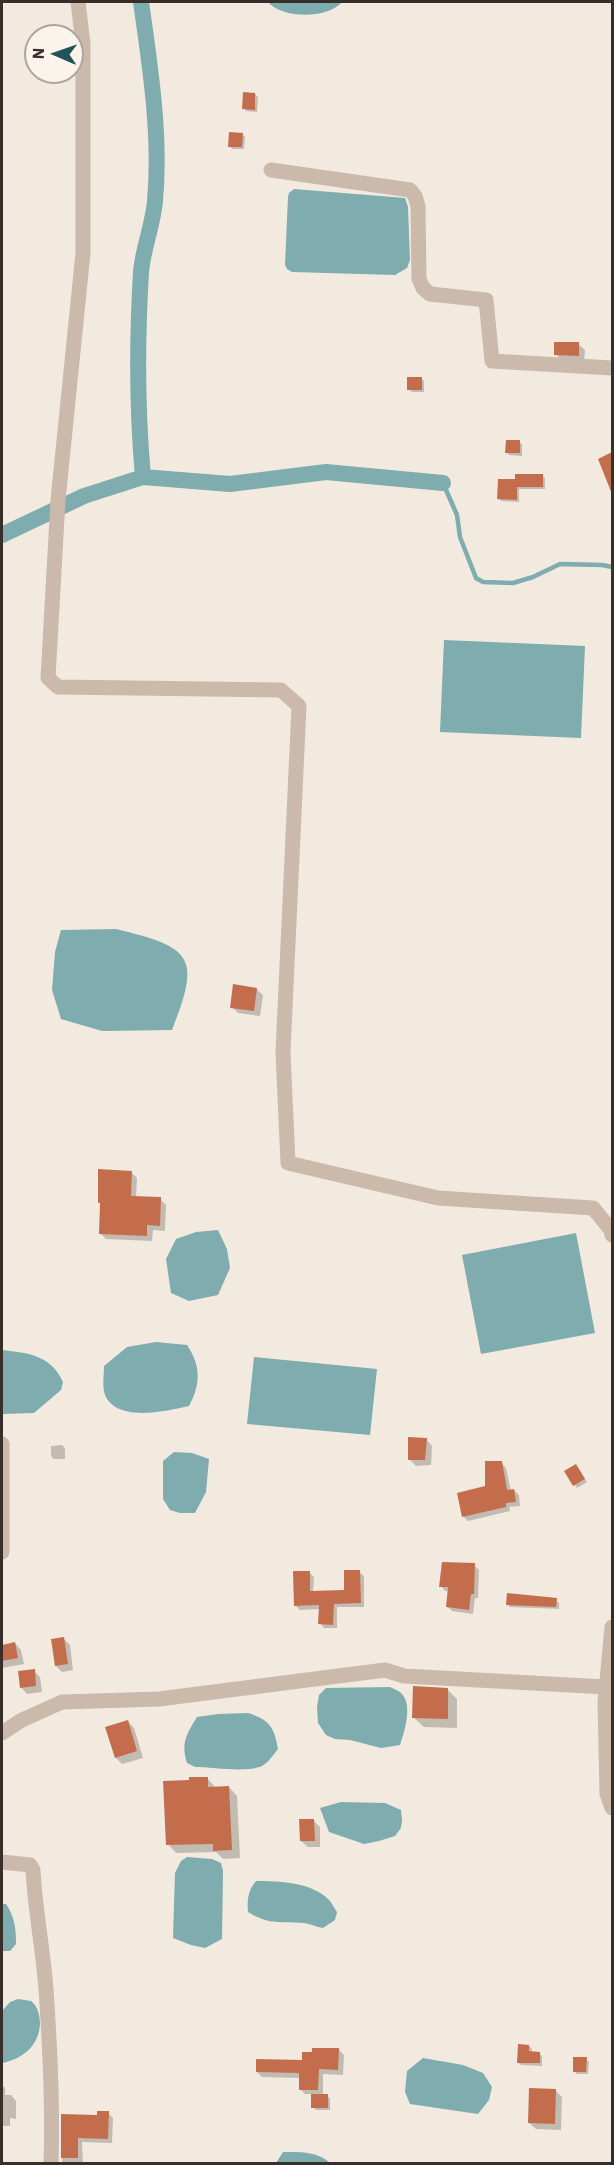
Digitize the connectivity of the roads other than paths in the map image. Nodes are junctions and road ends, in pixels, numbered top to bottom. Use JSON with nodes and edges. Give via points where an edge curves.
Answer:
{"nodes":[{"id":1,"x":78,"y":2,"type":"edge"},
{"id":2,"x":271,"y":170,"type":"dead end"},
{"id":3,"x":612,"y":368,"type":"edge"},
{"id":4,"x":612,"y":1235,"type":"edge"},
{"id":5,"x":2,"y":1444,"type":"edge"},
{"id":6,"x":2,"y":1552,"type":"edge"},
{"id":7,"x":612,"y":1626,"type":"edge"},
{"id":8,"x":606,"y":1687,"type":"junction"},
{"id":9,"x":2,"y":1733,"type":"edge"},
{"id":10,"x":612,"y":1808,"type":"edge"},
{"id":11,"x":2,"y":1862,"type":"edge"},
{"id":12,"x":51,"y":2163,"type":"edge"}],
"edges":[{"from":1,"to":4,"type":"street","via":[[83,44],[83,253],[58,500],[48,678],[58,687],[281,690],[299,706],[283,1052],[288,1163],[438,1198],[593,1208]]},
{"from":2,"to":3,"type":"street","via":[[410,190],[418,206],[419,279],[423,288],[430,294],[486,300],[492,361]]},
{"from":5,"to":6,"type":"street"},
{"from":7,"to":8,"type":"street"},
{"from":8,"to":9,"type":"street","via":[[404,1676],[385,1670],[159,1699],[62,1702]]},
{"from":8,"to":10,"type":"street","via":[[607,1794]]},
{"from":11,"to":12,"type":"street","via":[[30,1865],[33,1870],[53,2105]]}]}
